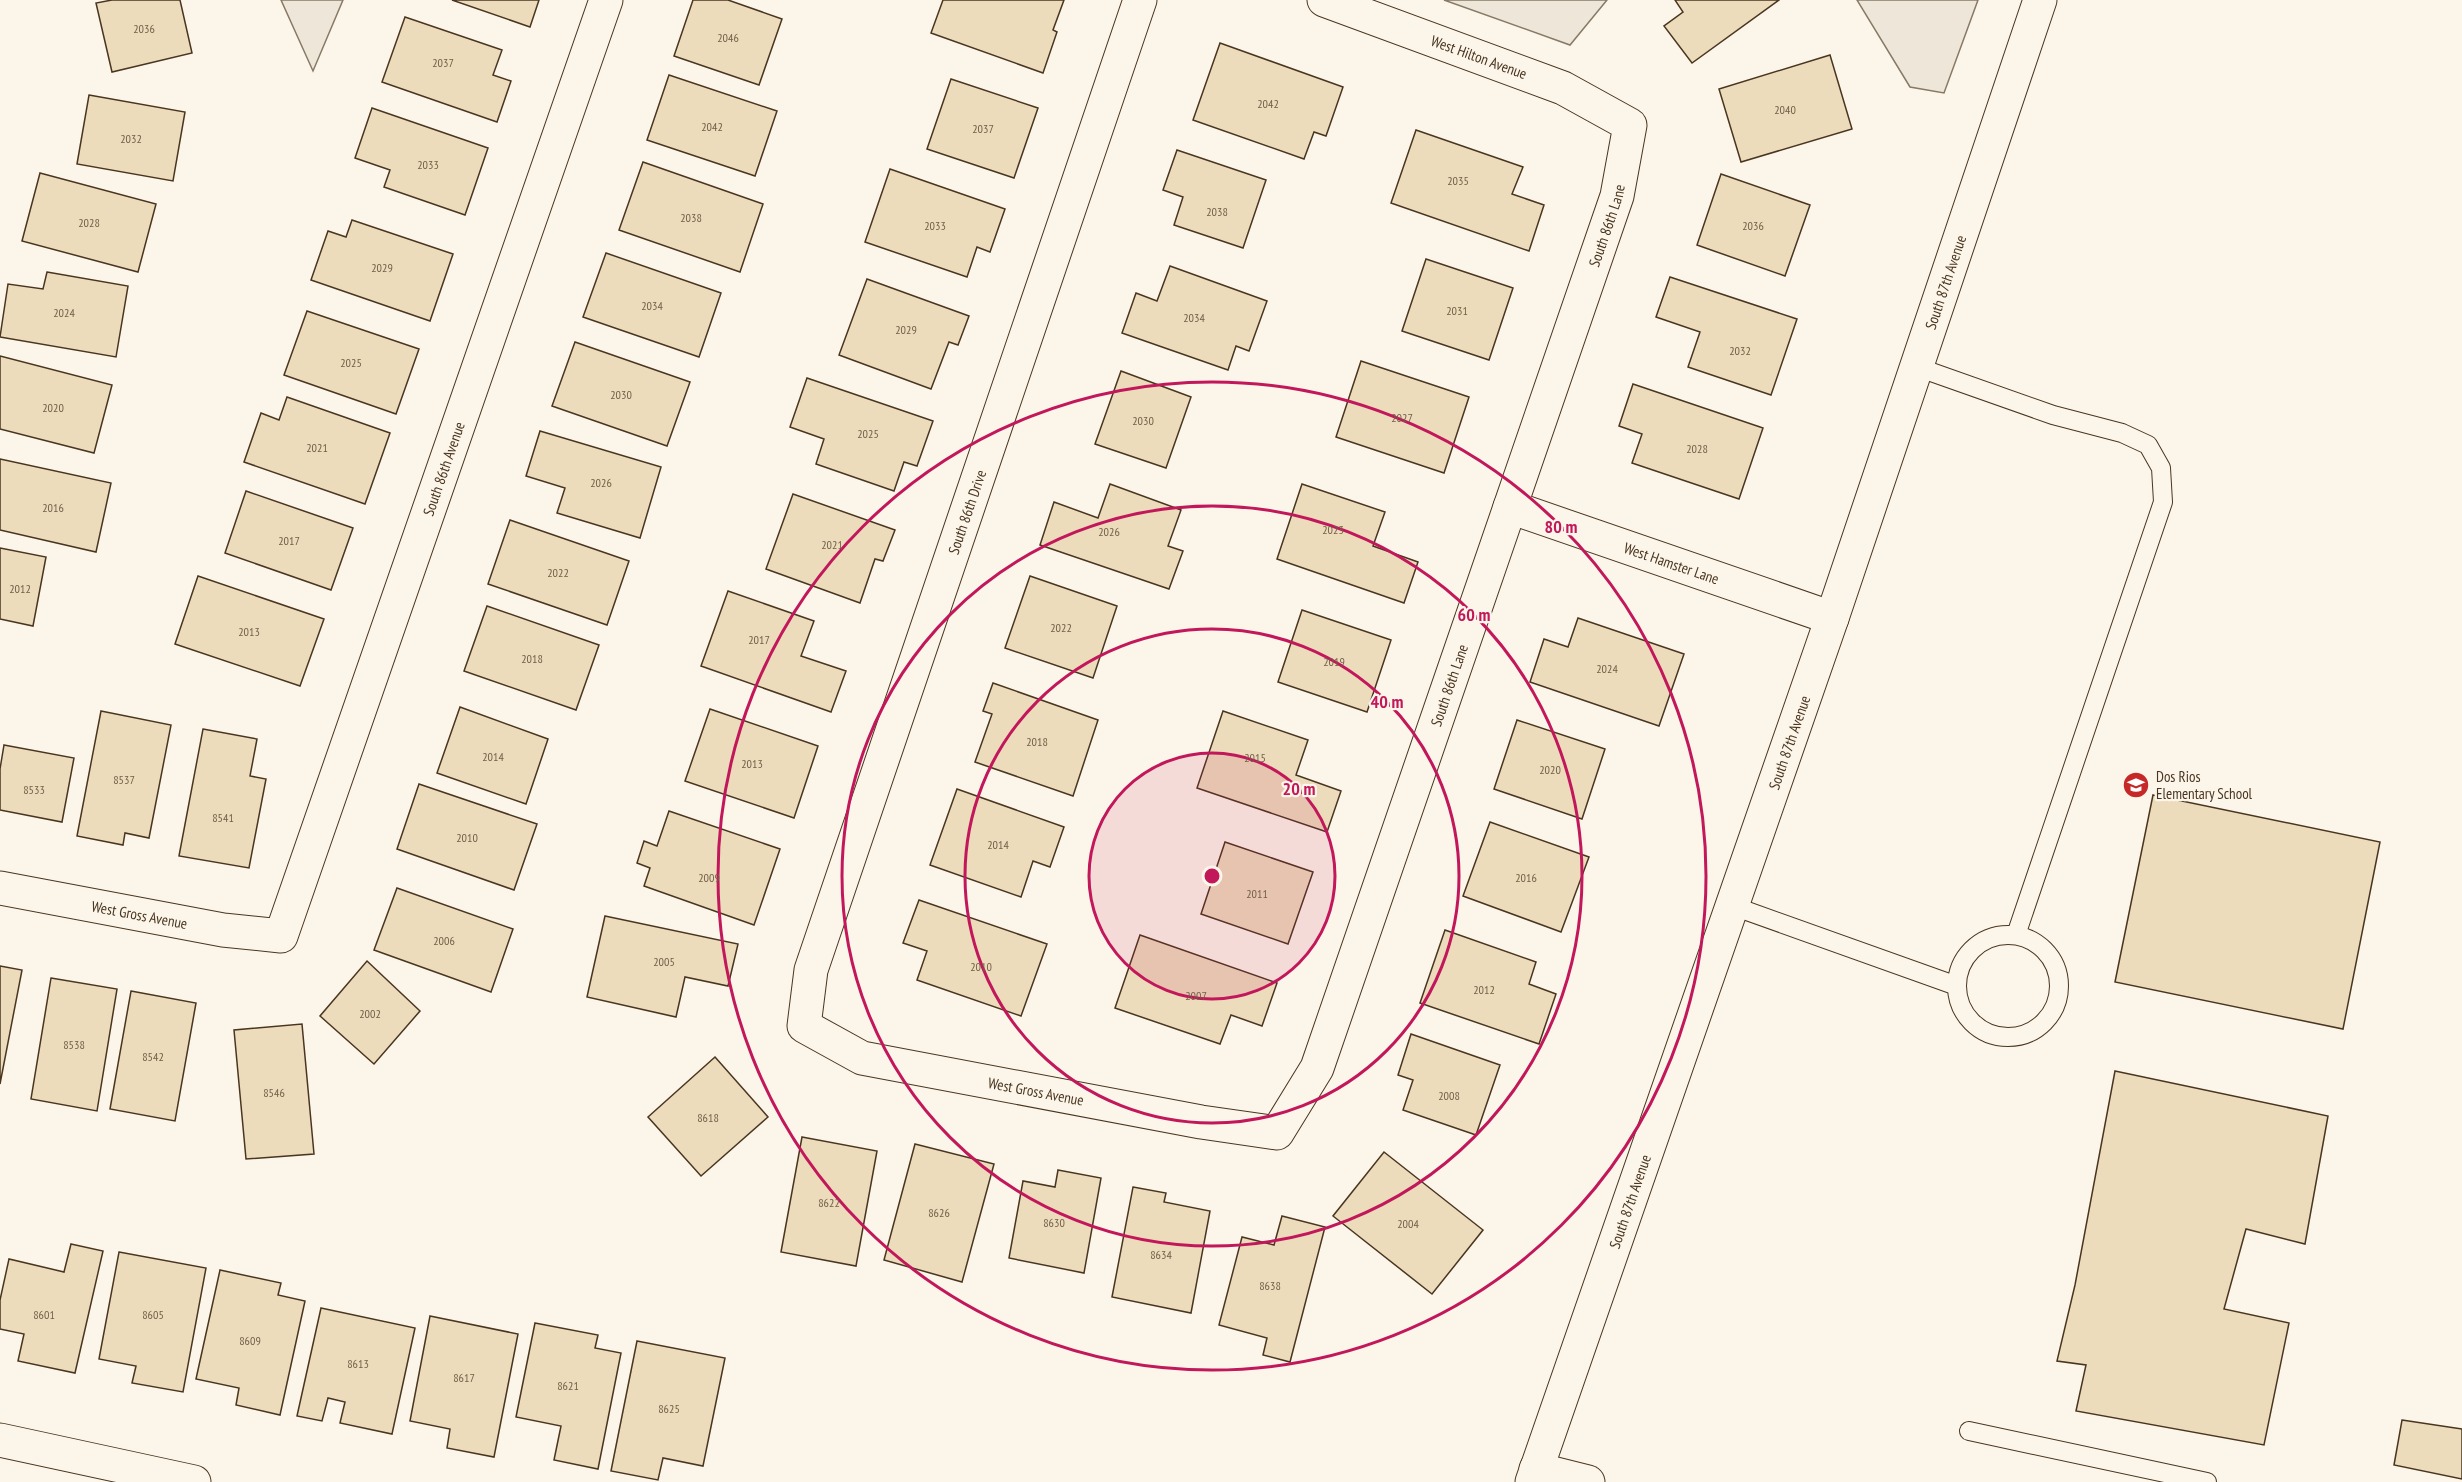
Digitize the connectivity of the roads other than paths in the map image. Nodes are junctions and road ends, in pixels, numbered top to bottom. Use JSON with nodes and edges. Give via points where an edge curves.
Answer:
{"nodes":[{"id":1,"x":606,"y":0,"type":"edge"},
{"id":2,"x":1140,"y":0,"type":"edge"},
{"id":3,"x":1324,"y":0,"type":"edge"},
{"id":4,"x":2040,"y":0,"type":"edge"},
{"id":5,"x":1630,"y":125,"type":"joint"},
{"id":6,"x":1917,"y":367,"type":"junction"},
{"id":7,"x":1510,"y":507,"type":"junction"},
{"id":8,"x":1832,"y":618,"type":"junction"},
{"id":9,"x":0,"y":888,"type":"edge"},
{"id":10,"x":1733,"y":906,"type":"junction"},
{"id":11,"x":2016,"y":935,"type":"junction"},
{"id":12,"x":281,"y":936,"type":"joint"},
{"id":13,"x":1957,"y":986,"type":"junction"},
{"id":14,"x":804,"y":1026,"type":"joint"},
{"id":15,"x":1277,"y":1133,"type":"joint"},
{"id":16,"x":1969,"y":1431,"type":"dead end"},
{"id":17,"x":0,"y":1440,"type":"edge"},
{"id":18,"x":1534,"y":1476,"type":"edge"},
{"id":19,"x":194,"y":1482,"type":"edge"},
{"id":20,"x":1588,"y":1482,"type":"edge"},
{"id":21,"x":2207,"y":1482,"type":"edge"}],
"edges":[{"from":1,"to":12,"type":"street","name":"South 86th Avenue"},
{"from":2,"to":14,"type":"street","name":"South 86th Drive","via":[[811,970]]},
{"from":3,"to":5,"type":"street","name":"West Hilton Avenue","via":[[1563,88]]},
{"from":4,"to":6,"type":"street","name":"South 87th Avenue"},
{"from":5,"to":7,"type":"street","name":"South 86th Lane","via":[[1617,196]]},
{"from":6,"to":8,"type":"street","name":"South 87th Avenue"},
{"from":6,"to":11,"type":"lane","via":[[2053,415],[2122,433],[2148,445],[2161,468],[2163,502]]},
{"from":7,"to":8,"type":"street","name":"West Hamster Lane"},
{"from":7,"to":15,"type":"street","name":"South 86th Lane","via":[[1317,1068]]},
{"from":8,"to":10,"type":"street","name":"South 87th Avenue"},
{"from":9,"to":12,"type":"street","name":"West Gross Avenue","via":[[223,930]]},
{"from":10,"to":13,"type":"lane"},
{"from":10,"to":18,"type":"street","name":"South 87th Avenue"},
{"from":11,"to":13,"type":"lane","via":[[1998,936],[1968,953]]},
{"from":11,"to":13,"type":"lane","via":[[2047,952],[2055,966],[2058,997],[2042,1024],[2012,1037],[1982,1030],[1960,1004]]},
{"from":14,"to":15,"type":"street","name":"West Gross Avenue","via":[[862,1058]]},
{"from":16,"to":21,"type":"lane"},
{"from":17,"to":19,"type":"street"},
{"from":18,"to":20,"type":"street"}]}
